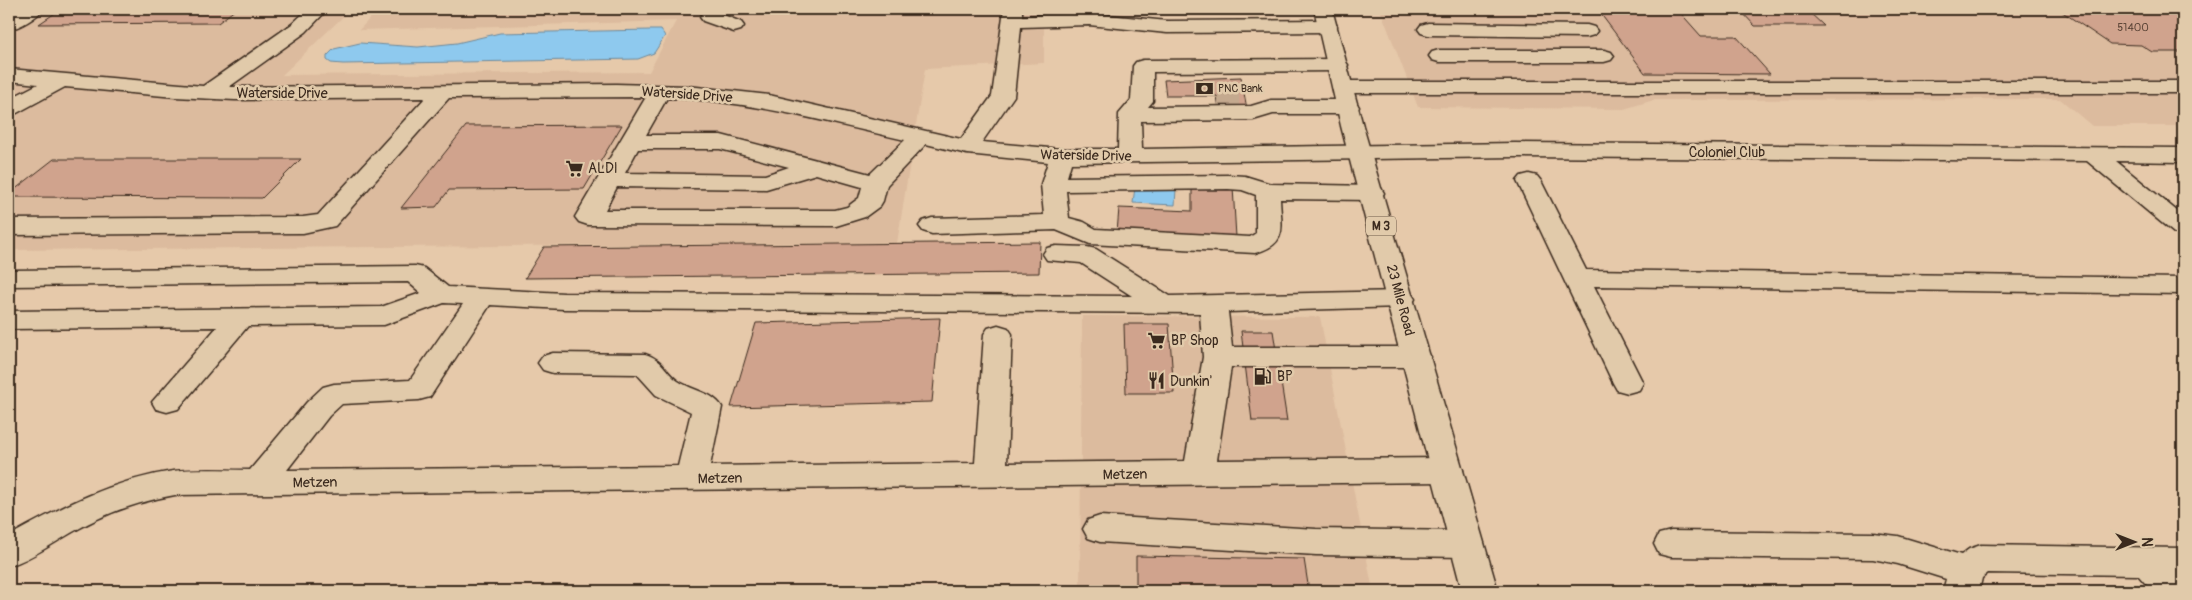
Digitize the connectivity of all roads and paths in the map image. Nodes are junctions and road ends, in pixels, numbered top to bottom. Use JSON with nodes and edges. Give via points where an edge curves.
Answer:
{"nodes":[{"id":1,"x":34,"y":9,"type":"edge"},
{"id":2,"x":319,"y":9,"type":"edge"},
{"id":3,"x":714,"y":9,"type":"edge"},
{"id":4,"x":1419,"y":9,"type":"edge"},
{"id":5,"x":1571,"y":9,"type":"edge"},
{"id":6,"x":1012,"y":15,"type":"edge"},
{"id":7,"x":1325,"y":17,"type":"edge"},
{"id":8,"x":9,"y":24,"type":"edge"},
{"id":9,"x":734,"y":26,"type":"dead end"},
{"id":10,"x":1428,"y":29,"type":"junction"},
{"id":11,"x":1587,"y":31,"type":"junction"},
{"id":12,"x":1439,"y":56,"type":"junction"},
{"id":13,"x":1604,"y":56,"type":"junction"},
{"id":14,"x":1338,"y":65,"type":"junction"},
{"id":15,"x":9,"y":75,"type":"edge"},
{"id":16,"x":62,"y":80,"type":"junction"},
{"id":17,"x":1625,"y":86,"type":"junction"},
{"id":18,"x":1454,"y":87,"type":"junction"},
{"id":19,"x":2183,"y":87,"type":"edge"},
{"id":20,"x":660,"y":91,"type":"junction"},
{"id":21,"x":443,"y":92,"type":"junction"},
{"id":22,"x":208,"y":93,"type":"junction"},
{"id":23,"x":1346,"y":97,"type":"junction"},
{"id":24,"x":1218,"y":102,"type":"tunnel mouth"},
{"id":25,"x":1246,"y":102,"type":"tunnel mouth"},
{"id":26,"x":1271,"y":107,"type":"junction"},
{"id":27,"x":9,"y":108,"type":"edge"},
{"id":28,"x":1136,"y":108,"type":"junction"},
{"id":29,"x":920,"y":137,"type":"junction"},
{"id":30,"x":631,"y":142,"type":"junction"},
{"id":31,"x":967,"y":147,"type":"junction"},
{"id":32,"x":1361,"y":153,"type":"junction"},
{"id":33,"x":2094,"y":155,"type":"junction"},
{"id":34,"x":2183,"y":155,"type":"edge"},
{"id":35,"x":1061,"y":156,"type":"junction"},
{"id":36,"x":1130,"y":156,"type":"junction"},
{"id":37,"x":816,"y":167,"type":"junction"},
{"id":38,"x":609,"y":180,"type":"junction"},
{"id":39,"x":1530,"y":181,"type":"dead end"},
{"id":40,"x":875,"y":183,"type":"junction"},
{"id":41,"x":1053,"y":184,"type":"junction"},
{"id":42,"x":1268,"y":192,"type":"junction"},
{"id":43,"x":1372,"y":193,"type":"junction"},
{"id":44,"x":1057,"y":222,"type":"junction"},
{"id":45,"x":932,"y":226,"type":"dead end"},
{"id":46,"x":9,"y":228,"type":"edge"},
{"id":47,"x":2183,"y":228,"type":"edge"},
{"id":48,"x":1056,"y":254,"type":"dead end"},
{"id":49,"x":9,"y":278,"type":"edge"},
{"id":50,"x":41,"y":278,"type":"junction"},
{"id":51,"x":1577,"y":278,"type":"junction"},
{"id":52,"x":2183,"y":286,"type":"edge"},
{"id":53,"x":441,"y":295,"type":"junction"},
{"id":54,"x":482,"y":296,"type":"junction"},
{"id":55,"x":1401,"y":299,"type":"junction"},
{"id":56,"x":1213,"y":304,"type":"junction"},
{"id":57,"x":1164,"y":306,"type":"junction"},
{"id":58,"x":9,"y":308,"type":"edge"},
{"id":59,"x":239,"y":319,"type":"junction"},
{"id":60,"x":9,"y":320,"type":"edge"},
{"id":61,"x":998,"y":334,"type":"dead end"},
{"id":62,"x":1218,"y":357,"type":"junction"},
{"id":63,"x":1416,"y":357,"type":"junction"},
{"id":64,"x":553,"y":363,"type":"dead end"},
{"id":65,"x":1628,"y":383,"type":"dead end"},
{"id":66,"x":167,"y":402,"type":"dead end"},
{"id":67,"x":1448,"y":470,"type":"junction"},
{"id":68,"x":1199,"y":474,"type":"junction"},
{"id":69,"x":990,"y":476,"type":"junction"},
{"id":70,"x":691,"y":478,"type":"junction"},
{"id":71,"x":259,"y":482,"type":"junction"},
{"id":72,"x":1100,"y":529,"type":"dead end"},
{"id":73,"x":1467,"y":544,"type":"junction"},
{"id":74,"x":1671,"y":544,"type":"dead end"},
{"id":75,"x":9,"y":552,"type":"edge"},
{"id":76,"x":2148,"y":562,"type":"junction"},
{"id":77,"x":2183,"y":562,"type":"edge"},
{"id":78,"x":1964,"y":581,"type":"edge"},
{"id":79,"x":1480,"y":591,"type":"edge"},
{"id":80,"x":2173,"y":591,"type":"edge"}],
"edges":[{"from":1,"to":8,"type":"street"},
{"from":2,"to":22,"type":"street","via":[[299,28]]},
{"from":3,"to":9,"type":"street","via":[[710,17]]},
{"from":4,"to":10,"type":"street"},
{"from":5,"to":11,"type":"street"},
{"from":6,"to":7,"type":"street","via":[[1090,19],[1166,28]]},
{"from":6,"to":31,"type":"street","via":[[1003,96]]},
{"from":7,"to":14,"type":"street","name":"23 Mile Road","number":"M 3"},
{"from":10,"to":11,"type":"street"},
{"from":10,"to":12,"type":"street"},
{"from":11,"to":13,"type":"street"},
{"from":12,"to":13,"type":"street"},
{"from":12,"to":18,"type":"street"},
{"from":13,"to":17,"type":"street"},
{"from":14,"to":23,"type":"street","name":"23 Mile Road","number":"M 3"},
{"from":14,"to":28,"type":"street","via":[[1142,66]]},
{"from":15,"to":16,"type":"street","name":"Waterside Drive"},
{"from":16,"to":22,"type":"street","name":"Waterside Drive"},
{"from":16,"to":27,"type":"street"},
{"from":17,"to":18,"type":"street"},
{"from":17,"to":19,"type":"street"},
{"from":18,"to":23,"type":"street"},
{"from":20,"to":21,"type":"street","name":"Waterside Drive"},
{"from":20,"to":29,"type":"street","name":"Waterside Drive","via":[[769,102]]},
{"from":20,"to":30,"type":"street"},
{"from":21,"to":22,"type":"street","name":"Waterside Drive"},
{"from":21,"to":46,"type":"street","via":[[326,220],[303,225]]},
{"from":23,"to":26,"type":"street"},
{"from":23,"to":32,"type":"street","name":"23 Mile Road","number":"M 3"},
{"from":24,"to":28,"type":"street"},
{"from":25,"to":26,"type":"street"},
{"from":26,"to":28,"type":"street","via":[[1253,114]]},
{"from":28,"to":36,"type":"street"},
{"from":29,"to":31,"type":"street","name":"Waterside Drive"},
{"from":29,"to":40,"type":"street"},
{"from":30,"to":37,"type":"street","via":[[721,142]]},
{"from":30,"to":38,"type":"street"},
{"from":31,"to":35,"type":"street","name":"Waterside Drive"},
{"from":32,"to":33,"type":"street","name":"Coloniel Club","via":[[1515,150]]},
{"from":32,"to":36,"type":"street","name":"Waterside Drive"},
{"from":32,"to":43,"type":"street","name":"23 Mile Road","number":"M 3"},
{"from":33,"to":34,"type":"street","name":"Coloniel Club"},
{"from":33,"to":47,"type":"street"},
{"from":35,"to":36,"type":"street","name":"Waterside Drive"},
{"from":35,"to":41,"type":"street"},
{"from":37,"to":38,"type":"street","via":[[766,182]]},
{"from":37,"to":40,"type":"street"},
{"from":38,"to":40,"type":"street","via":[[588,217],[836,218],[856,212],[871,201]]},
{"from":39,"to":51,"type":"street"},
{"from":41,"to":42,"type":"street","via":[[1228,182],[1245,183]]},
{"from":41,"to":44,"type":"street"},
{"from":42,"to":43,"type":"street"},
{"from":42,"to":44,"type":"street","via":[[1269,236],[1255,245],[1090,236]]},
{"from":43,"to":55,"type":"street","name":"23 Mile Road","number":"M 3"},
{"from":44,"to":45,"type":"street"},
{"from":48,"to":57,"type":"street","via":[[1087,255]]},
{"from":49,"to":50,"type":"street"},
{"from":50,"to":53,"type":"street","via":[[415,274]]},
{"from":50,"to":58,"type":"street"},
{"from":51,"to":52,"type":"street"},
{"from":51,"to":65,"type":"street"},
{"from":53,"to":54,"type":"street"},
{"from":53,"to":59,"type":"street","via":[[384,316]]},
{"from":54,"to":57,"type":"street","via":[[564,301]]},
{"from":54,"to":71,"type":"street","via":[[419,390],[334,394],[318,408]]},
{"from":55,"to":56,"type":"street"},
{"from":55,"to":63,"type":"street","name":"23 Mile Road","number":"M 3"},
{"from":56,"to":57,"type":"street"},
{"from":56,"to":62,"type":"street"},
{"from":59,"to":60,"type":"street"},
{"from":59,"to":66,"type":"street"},
{"from":61,"to":69,"type":"street"},
{"from":62,"to":63,"type":"street"},
{"from":62,"to":68,"type":"street"},
{"from":63,"to":67,"type":"street","name":"23 Mile Road","number":"M 3"},
{"from":64,"to":70,"type":"street","via":[[644,364],[667,388],[707,407]]},
{"from":67,"to":68,"type":"street","name":"Metzen"},
{"from":67,"to":73,"type":"street","name":"23 Mile Road","number":"M 3"},
{"from":68,"to":69,"type":"street","name":"Metzen"},
{"from":69,"to":70,"type":"street","name":"Metzen"},
{"from":70,"to":71,"type":"street","name":"Metzen"},
{"from":71,"to":75,"type":"street","name":"Metzen","via":[[175,483],[132,491],[71,517]]},
{"from":72,"to":73,"type":"street","via":[[1316,542]]},
{"from":73,"to":79,"type":"street","name":"23 Mile Road","number":"M 3"},
{"from":74,"to":78,"type":"street","via":[[1873,546],[1898,550]]},
{"from":76,"to":77,"type":"street"},
{"from":76,"to":78,"type":"street","via":[[1981,560]]},
{"from":76,"to":80,"type":"street"}]}
